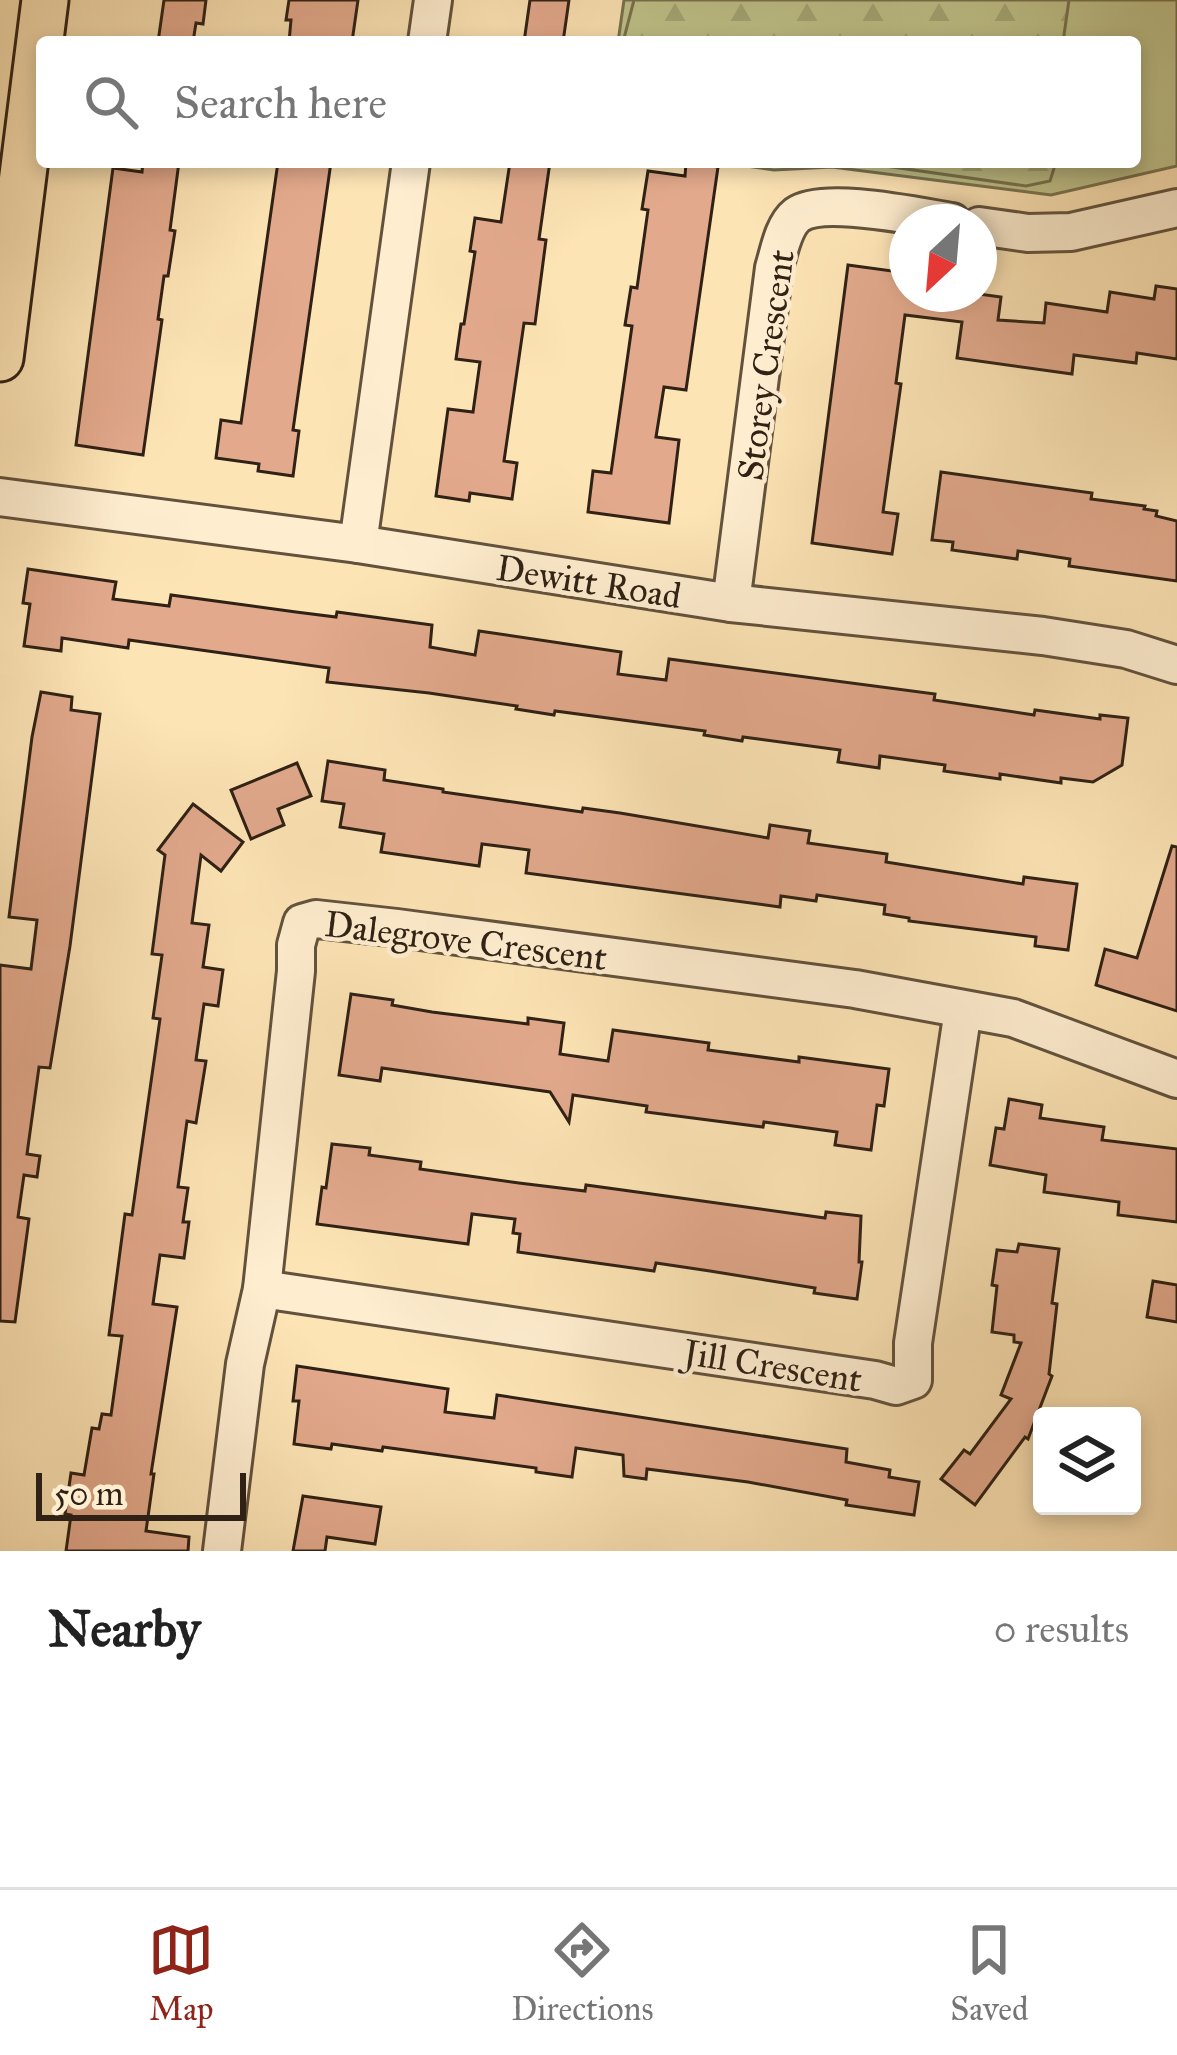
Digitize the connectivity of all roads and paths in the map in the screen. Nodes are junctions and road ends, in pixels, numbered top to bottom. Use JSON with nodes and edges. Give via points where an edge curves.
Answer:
{"nodes":[{"id":1,"x":45,"y":0,"type":"edge"},
{"id":2,"x":433,"y":0,"type":"edge"},
{"id":3,"x":38,"y":36,"type":"edge"},
{"id":4,"x":428,"y":36,"type":"edge"},
{"id":5,"x":36,"y":47,"type":"edge"},
{"id":6,"x":410,"y":168,"type":"edge"},
{"id":7,"x":12,"y":173,"type":"edge"},
{"id":8,"x":1177,"y":208,"type":"edge"},
{"id":9,"x":889,"y":213,"type":"edge"},
{"id":10,"x":997,"y":229,"type":"edge"},
{"id":11,"x":0,"y":358,"type":"edge"},
{"id":12,"x":0,"y":497,"type":"edge"},
{"id":13,"x":358,"y":544,"type":"junction"},
{"id":14,"x":731,"y":603,"type":"junction"},
{"id":15,"x":1177,"y":664,"type":"edge"},
{"id":16,"x":963,"y":1010,"type":"junction"},
{"id":17,"x":1177,"y":1079,"type":"edge"},
{"id":18,"x":262,"y":1289,"type":"junction"},
{"id":19,"x":222,"y":1551,"type":"edge"}],
"edges":[{"from":1,"to":3,"type":"main road"},
{"from":2,"to":4,"type":"street"},
{"from":5,"to":7,"type":"main road"},
{"from":6,"to":13,"type":"street"},
{"from":7,"to":11,"type":"main road"},
{"from":8,"to":10,"type":"street","via":[[1071,232]]},
{"from":9,"to":14,"type":"street","name":"Storey Crescent","via":[[820,208],[798,214],[784,233]]},
{"from":12,"to":13,"type":"street","name":"Dewitt Road"},
{"from":13,"to":14,"type":"street","name":"Dewitt Road"},
{"from":14,"to":15,"type":"street","name":"Dewitt Road","via":[[1043,636]]},
{"from":16,"to":17,"type":"street","name":"Dalegrove Crescent","via":[[1012,1018]]},
{"from":16,"to":18,"type":"street","name":"Jill Crescent","via":[[913,1380],[896,1386]]},
{"from":16,"to":18,"type":"street","name":"Dalegrove Crescent","via":[[397,928],[302,923]]},
{"from":18,"to":19,"type":"street","name":"Dalegrove Crescent"}]}
